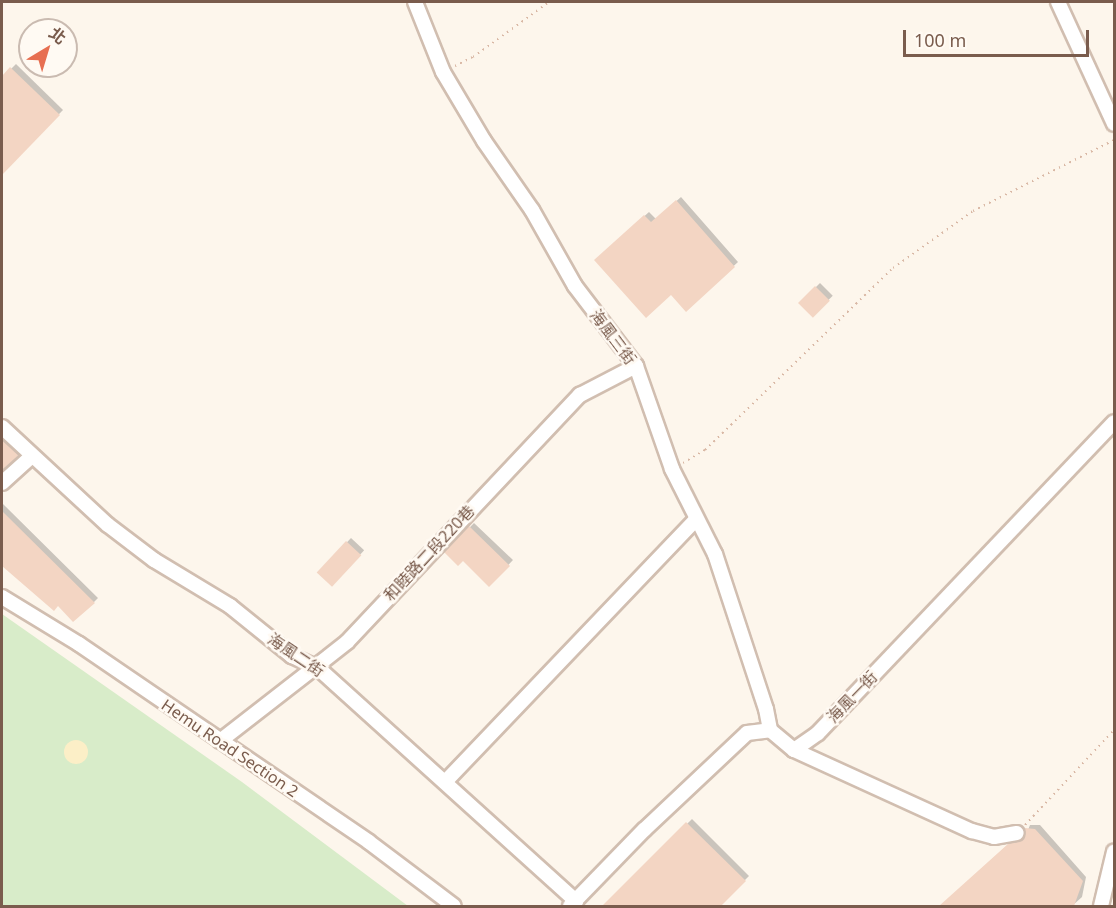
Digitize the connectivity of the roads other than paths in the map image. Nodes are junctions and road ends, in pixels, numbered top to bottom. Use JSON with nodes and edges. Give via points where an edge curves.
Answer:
{"nodes":[{"id":1,"x":415,"y":2,"type":"edge"},
{"id":2,"x":1058,"y":2,"type":"edge"},
{"id":3,"x":1114,"y":124,"type":"edge"},
{"id":4,"x":636,"y":366,"type":"junction"},
{"id":5,"x":1114,"y":422,"type":"edge"},
{"id":6,"x":2,"y":427,"type":"edge"},
{"id":7,"x":31,"y":457,"type":"junction"},
{"id":8,"x":2,"y":483,"type":"edge"},
{"id":9,"x":696,"y":519,"type":"junction"},
{"id":10,"x":2,"y":597,"type":"edge"},
{"id":11,"x":318,"y":668,"type":"junction"},
{"id":12,"x":770,"y":730,"type":"junction"},
{"id":13,"x":220,"y":741,"type":"junction"},
{"id":14,"x":794,"y":750,"type":"junction"},
{"id":15,"x":446,"y":781,"type":"junction"},
{"id":16,"x":1017,"y":833,"type":"road end"},
{"id":17,"x":1114,"y":852,"type":"edge"},
{"id":18,"x":573,"y":904,"type":"edge"},
{"id":19,"x":454,"y":906,"type":"edge"},
{"id":20,"x":1101,"y":906,"type":"edge"}],
"edges":[{"from":1,"to":4,"type":"street","name":"海風三街","via":[[443,72],[575,286]]},
{"from":2,"to":3,"type":"street"},
{"from":4,"to":9,"type":"street","name":"海風三街","via":[[672,469]]},
{"from":4,"to":11,"type":"street","name":"和睦路二段220巷","via":[[580,395]]},
{"from":5,"to":14,"type":"street","name":"海風一街","via":[[819,733]]},
{"from":6,"to":7,"type":"street","name":"海風二街"},
{"from":7,"to":8,"type":"street"},
{"from":7,"to":11,"type":"street","name":"海風二街","via":[[154,560],[230,606],[292,656]]},
{"from":9,"to":12,"type":"street","name":"海風三街","via":[[715,555]]},
{"from":9,"to":15,"type":"street"},
{"from":10,"to":13,"type":"street","name":"Hemu Road Section 2","via":[[79,644]]},
{"from":11,"to":13,"type":"street","name":"和睦路二段220巷"},
{"from":11,"to":15,"type":"street","name":"海風二街"},
{"from":12,"to":14,"type":"street"},
{"from":12,"to":18,"type":"street","via":[[747,734],[644,830]]},
{"from":13,"to":19,"type":"street","name":"Hemu Road Section 2","via":[[369,842]]},
{"from":14,"to":16,"type":"street","via":[[972,831],[994,837]]},
{"from":15,"to":18,"type":"street","name":"海風二街"},
{"from":17,"to":20,"type":"street"}]}
